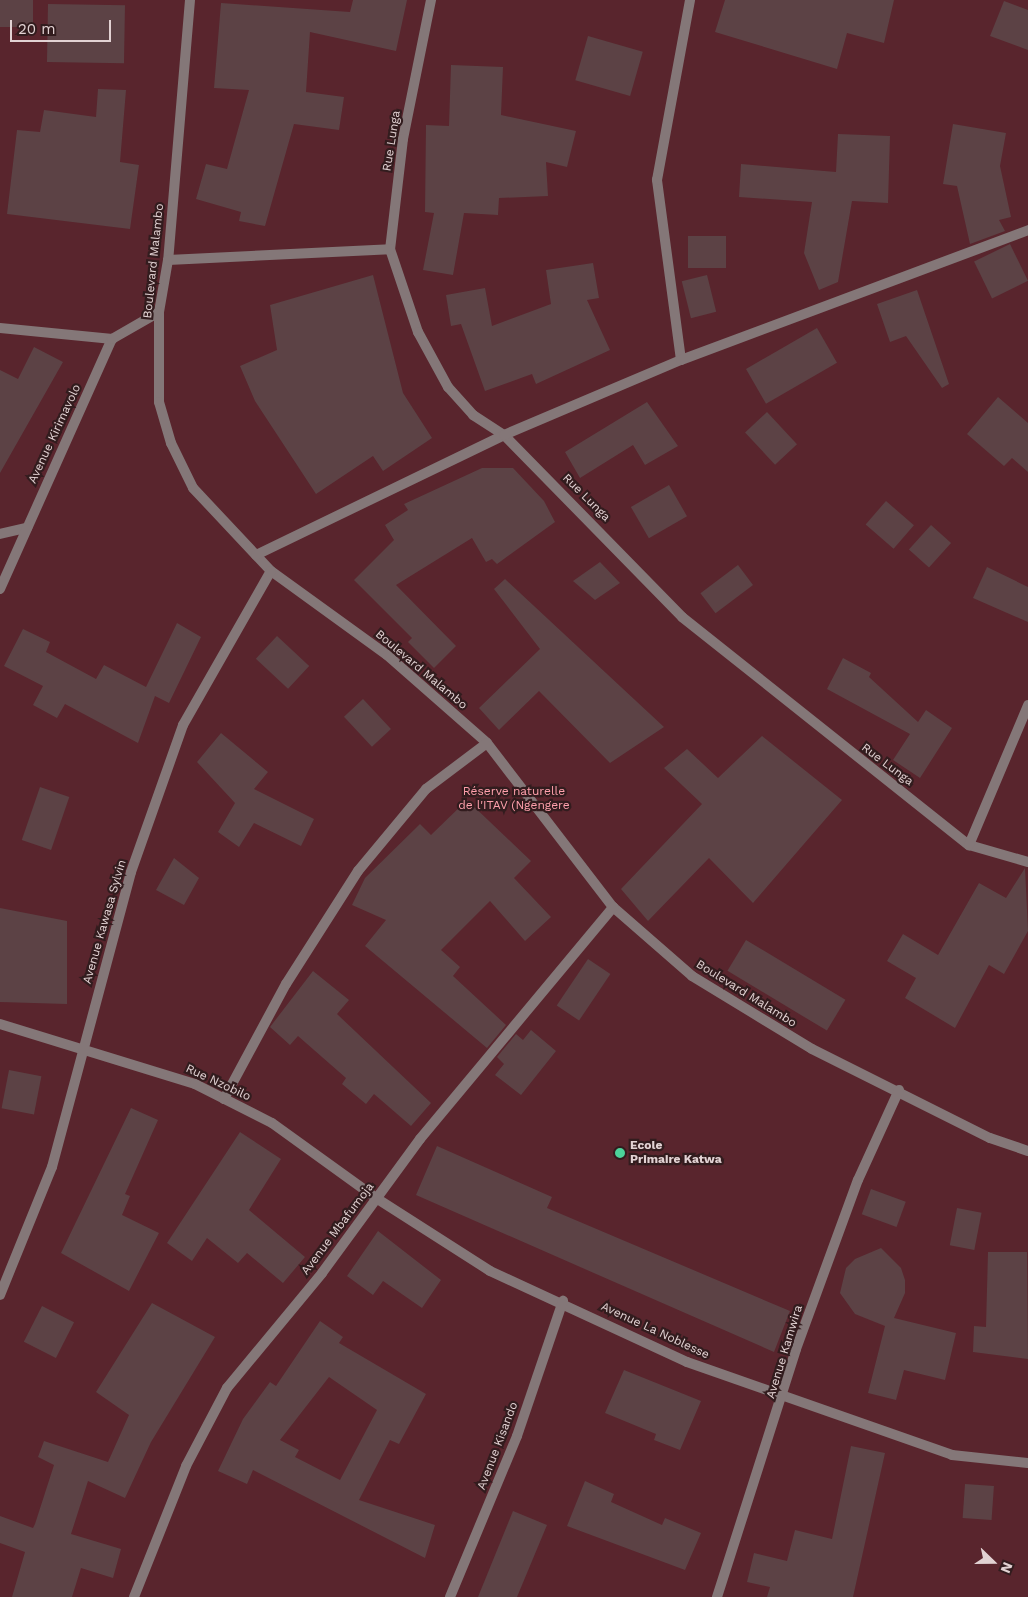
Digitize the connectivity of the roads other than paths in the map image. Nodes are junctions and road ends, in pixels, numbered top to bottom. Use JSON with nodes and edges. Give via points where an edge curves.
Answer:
{"nodes":[{"id":1,"x":190,"y":0,"type":"edge"},
{"id":2,"x":431,"y":0,"type":"edge"},
{"id":3,"x":690,"y":0,"type":"edge"},
{"id":4,"x":1028,"y":230,"type":"edge"},
{"id":5,"x":390,"y":249,"type":"junction"},
{"id":6,"x":168,"y":260,"type":"junction"},
{"id":7,"x":159,"y":312,"type":"junction"},
{"id":8,"x":0,"y":328,"type":"edge"},
{"id":9,"x":112,"y":339,"type":"junction"},
{"id":10,"x":681,"y":360,"type":"junction"},
{"id":11,"x":504,"y":435,"type":"junction"},
{"id":12,"x":27,"y":528,"type":"junction"},
{"id":13,"x":0,"y":534,"type":"edge"},
{"id":14,"x":256,"y":555,"type":"junction"},
{"id":15,"x":271,"y":571,"type":"junction"},
{"id":16,"x":0,"y":588,"type":"edge"},
{"id":17,"x":1028,"y":705,"type":"edge"},
{"id":18,"x":487,"y":743,"type":"junction"},
{"id":19,"x":969,"y":845,"type":"junction"},
{"id":20,"x":1028,"y":862,"type":"edge"},
{"id":21,"x":613,"y":907,"type":"junction"},
{"id":22,"x":0,"y":1024,"type":"edge"},
{"id":23,"x":81,"y":1048,"type":"junction"},
{"id":24,"x":899,"y":1090,"type":"junction"},
{"id":25,"x":224,"y":1099,"type":"junction"},
{"id":26,"x":1028,"y":1151,"type":"edge"},
{"id":27,"x":376,"y":1198,"type":"junction"},
{"id":28,"x":0,"y":1295,"type":"edge"},
{"id":29,"x":563,"y":1301,"type":"junction"},
{"id":30,"x":784,"y":1396,"type":"junction"},
{"id":31,"x":1028,"y":1463,"type":"edge"},
{"id":32,"x":134,"y":1597,"type":"edge"},
{"id":33,"x":450,"y":1597,"type":"edge"},
{"id":34,"x":716,"y":1597,"type":"edge"}],
"edges":[{"from":1,"to":6,"type":"street","name":"Boulevard Malambo"},
{"from":2,"to":5,"type":"street","name":"Rue Lunga","via":[[403,139]]},
{"from":3,"to":10,"type":"street","via":[[657,180]]},
{"from":4,"to":10,"type":"street"},
{"from":5,"to":6,"type":"street"},
{"from":5,"to":11,"type":"street","name":"Rue Lunga","via":[[418,332],[448,387],[473,415]]},
{"from":6,"to":7,"type":"street","name":"Boulevard Malambo"},
{"from":7,"to":9,"type":"street"},
{"from":7,"to":14,"type":"street","name":"Boulevard Malambo","via":[[159,402],[171,443],[193,488]]},
{"from":8,"to":9,"type":"street"},
{"from":9,"to":12,"type":"street","name":"Avenue Kirimavolo"},
{"from":10,"to":11,"type":"street"},
{"from":11,"to":14,"type":"street"},
{"from":11,"to":19,"type":"street","name":"Rue Lunga","via":[[682,616]]},
{"from":12,"to":13,"type":"street"},
{"from":12,"to":16,"type":"street","name":"Avenue Kirimavolo"},
{"from":14,"to":15,"type":"street","name":"Boulevard Malambo"},
{"from":15,"to":18,"type":"street","name":"Boulevard Malambo","via":[[387,655]]},
{"from":15,"to":23,"type":"street","name":"Avenue Kawasa Sylvin","via":[[183,725],[131,872]]},
{"from":17,"to":19,"type":"street"},
{"from":18,"to":21,"type":"street","name":"Boulevard Malambo"},
{"from":18,"to":25,"type":"street","via":[[426,790],[358,871],[286,984]]},
{"from":19,"to":20,"type":"street","name":"Rue Lunga"},
{"from":21,"to":24,"type":"street","name":"Boulevard Malambo","via":[[692,976],[812,1049]]},
{"from":21,"to":27,"type":"street","name":"Avenue Mbafumoja"},
{"from":22,"to":23,"type":"street","name":"Rue Nzobilo"},
{"from":23,"to":25,"type":"street","name":"Rue Nzobilo","via":[[195,1084]]},
{"from":23,"to":28,"type":"street","name":"Avenue Kawasa Sylvin","via":[[52,1167]]},
{"from":24,"to":26,"type":"street","name":"Boulevard Malambo","via":[[990,1138]]},
{"from":24,"to":30,"type":"street","name":"Avenue Kamwira","via":[[858,1180],[796,1349]]},
{"from":25,"to":27,"type":"street","name":"Rue Nzobilo","via":[[272,1123]]},
{"from":27,"to":29,"type":"street","name":"Avenue La Noblesse","via":[[490,1270]]},
{"from":27,"to":32,"type":"street","name":"Avenue Mbafumoja","via":[[227,1388],[186,1466]]},
{"from":29,"to":30,"type":"street","name":"Avenue La Noblesse","via":[[687,1362]]},
{"from":29,"to":33,"type":"street","name":"Avenue Kisando","via":[[517,1436]]},
{"from":30,"to":31,"type":"street","name":"Avenue La Noblesse","via":[[952,1455]]},
{"from":30,"to":34,"type":"street","name":"Avenue Kamwira"}]}
